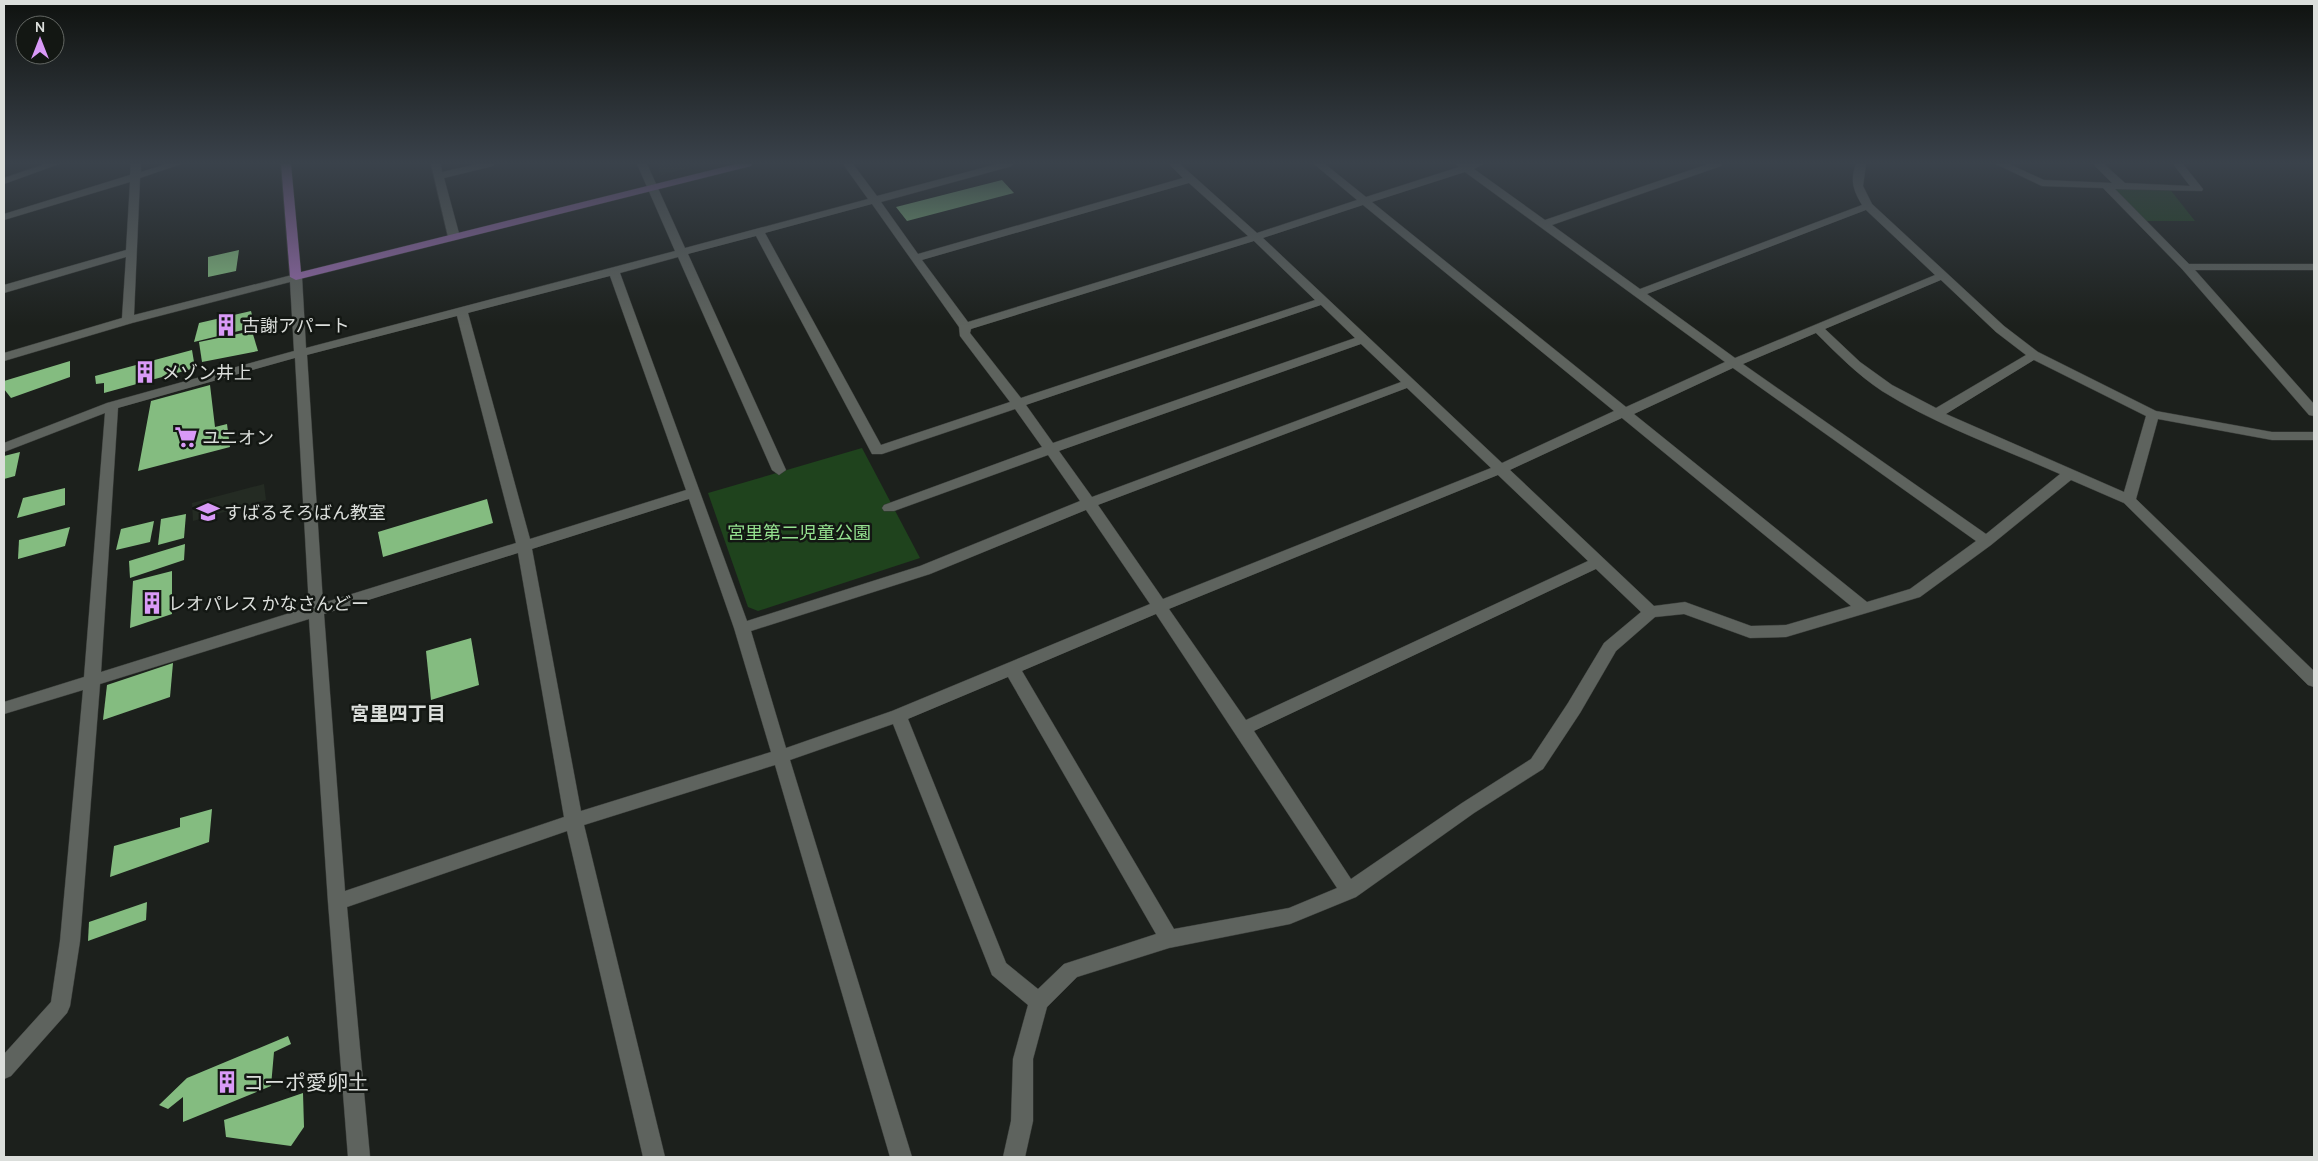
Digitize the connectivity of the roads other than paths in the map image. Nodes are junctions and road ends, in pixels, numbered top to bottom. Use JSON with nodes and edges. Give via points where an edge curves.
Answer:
{"nodes":[{"id":1,"x":133,"y":218,"type":"edge"},
{"id":2,"x":291,"y":218,"type":"edge"},
{"id":3,"x":449,"y":218,"type":"edge"},
{"id":4,"x":529,"y":218,"type":"edge"},
{"id":5,"x":668,"y":218,"type":"edge"},
{"id":6,"x":809,"y":218,"type":"edge"},
{"id":7,"x":888,"y":218,"type":"edge"},
{"id":8,"x":1056,"y":218,"type":"edge"},
{"id":9,"x":1234,"y":218,"type":"edge"},
{"id":10,"x":1312,"y":218,"type":"edge"},
{"id":11,"x":1385,"y":218,"type":"edge"},
{"id":12,"x":1537,"y":218,"type":"edge"},
{"id":13,"x":1562,"y":218,"type":"edge"},
{"id":14,"x":1836,"y":218,"type":"edge"},
{"id":15,"x":1881,"y":218,"type":"edge"},
{"id":16,"x":2138,"y":218,"type":"edge"},
{"id":17,"x":1545,"y":224,"type":"junction"},
{"id":18,"x":759,"y":232,"type":"junction"},
{"id":19,"x":454,"y":237,"type":"junction"},
{"id":20,"x":1255,"y":237,"type":"junction"},
{"id":21,"x":130,"y":252,"type":"junction"},
{"id":22,"x":683,"y":252,"type":"junction"},
{"id":23,"x":916,"y":258,"type":"junction"},
{"id":24,"x":2186,"y":267,"type":"junction"},
{"id":25,"x":2314,"y":267,"type":"edge"},
{"id":26,"x":614,"y":271,"type":"junction"},
{"id":27,"x":1942,"y":276,"type":"junction"},
{"id":28,"x":296,"y":277,"type":"junction"},
{"id":29,"x":4,"y":289,"type":"edge"},
{"id":30,"x":1640,"y":293,"type":"junction"},
{"id":31,"x":1322,"y":301,"type":"junction"},
{"id":32,"x":462,"y":311,"type":"junction"},
{"id":33,"x":128,"y":320,"type":"junction"},
{"id":34,"x":964,"y":327,"type":"junction"},
{"id":35,"x":1816,"y":328,"type":"junction"},
{"id":36,"x":1364,"y":339,"type":"junction"},
{"id":37,"x":300,"y":353,"type":"junction"},
{"id":38,"x":2034,"y":355,"type":"junction"},
{"id":39,"x":4,"y":357,"type":"edge"},
{"id":40,"x":1734,"y":363,"type":"junction"},
{"id":41,"x":1409,"y":382,"type":"junction"},
{"id":42,"x":1018,"y":403,"type":"junction"},
{"id":43,"x":112,"y":406,"type":"junction"},
{"id":44,"x":2314,"y":412,"type":"edge"},
{"id":45,"x":1624,"y":413,"type":"junction"},
{"id":46,"x":1936,"y":414,"type":"junction"},
{"id":47,"x":2153,"y":414,"type":"junction"},
{"id":48,"x":2314,"y":436,"type":"edge"},
{"id":49,"x":4,"y":448,"type":"edge"},
{"id":50,"x":1050,"y":449,"type":"junction"},
{"id":51,"x":1500,"y":469,"type":"junction"},
{"id":52,"x":779,"y":470,"type":"dead end"},
{"id":53,"x":2068,"y":474,"type":"junction"},
{"id":54,"x":694,"y":493,"type":"junction"},
{"id":55,"x":2129,"y":500,"type":"junction"},
{"id":56,"x":1089,"y":502,"type":"junction"},
{"id":57,"x":890,"y":508,"type":"dead end"},
{"id":58,"x":1986,"y":541,"type":"junction"},
{"id":59,"x":524,"y":545,"type":"junction"},
{"id":60,"x":1598,"y":562,"type":"junction"},
{"id":61,"x":1158,"y":607,"type":"junction"},
{"id":62,"x":1864,"y":608,"type":"junction"},
{"id":63,"x":317,"y":609,"type":"junction"},
{"id":64,"x":1652,"y":612,"type":"junction"},
{"id":65,"x":742,"y":628,"type":"junction"},
{"id":66,"x":1011,"y":667,"type":"junction"},
{"id":67,"x":92,"y":680,"type":"junction"},
{"id":68,"x":2314,"y":681,"type":"edge"},
{"id":69,"x":4,"y":708,"type":"edge"},
{"id":70,"x":898,"y":716,"type":"junction"},
{"id":71,"x":1243,"y":729,"type":"junction"},
{"id":72,"x":782,"y":756,"type":"junction"},
{"id":73,"x":574,"y":821,"type":"junction"},
{"id":74,"x":1349,"y":891,"type":"junction"},
{"id":75,"x":337,"y":902,"type":"junction"},
{"id":76,"x":1169,"y":939,"type":"junction"},
{"id":77,"x":1039,"y":1002,"type":"junction"},
{"id":78,"x":4,"y":1069,"type":"edge"},
{"id":79,"x":359,"y":1157,"type":"edge"},
{"id":80,"x":654,"y":1157,"type":"edge"},
{"id":81,"x":902,"y":1157,"type":"edge"},
{"id":82,"x":1014,"y":1157,"type":"edge"}],
"edges":[{"from":1,"to":21,"type":"street"},
{"from":2,"to":28,"type":"main road"},
{"from":3,"to":19,"type":"street"},
{"from":4,"to":19,"type":"main road"},
{"from":5,"to":22,"type":"street"},
{"from":6,"to":18,"type":"street"},
{"from":7,"to":23,"type":"street"},
{"from":8,"to":23,"type":"street"},
{"from":9,"to":20,"type":"street"},
{"from":10,"to":20,"type":"street"},
{"from":11,"to":45,"type":"street"},
{"from":12,"to":17,"type":"street"},
{"from":13,"to":17,"type":"street"},
{"from":14,"to":30,"type":"street"},
{"from":15,"to":27,"type":"street"},
{"from":16,"to":24,"type":"street"},
{"from":17,"to":30,"type":"street"},
{"from":18,"to":22,"type":"street"},
{"from":18,"to":42,"type":"street","via":[[877,451]]},
{"from":19,"to":28,"type":"main road"},
{"from":20,"to":31,"type":"street"},
{"from":20,"to":34,"type":"street"},
{"from":21,"to":29,"type":"street"},
{"from":21,"to":33,"type":"street"},
{"from":22,"to":26,"type":"street"},
{"from":22,"to":52,"type":"street"},
{"from":23,"to":34,"type":"street"},
{"from":24,"to":25,"type":"street"},
{"from":24,"to":44,"type":"street"},
{"from":26,"to":32,"type":"street"},
{"from":26,"to":54,"type":"street"},
{"from":27,"to":35,"type":"street"},
{"from":27,"to":38,"type":"street"},
{"from":28,"to":33,"type":"street"},
{"from":28,"to":37,"type":"street"},
{"from":30,"to":40,"type":"street"},
{"from":31,"to":36,"type":"street"},
{"from":31,"to":42,"type":"street"},
{"from":32,"to":37,"type":"street"},
{"from":32,"to":59,"type":"street"},
{"from":33,"to":39,"type":"street"},
{"from":34,"to":42,"type":"street","via":[[964,333]]},
{"from":35,"to":40,"type":"street"},
{"from":35,"to":46,"type":"street","via":[[1887,388]]},
{"from":36,"to":41,"type":"street"},
{"from":36,"to":50,"type":"street"},
{"from":37,"to":43,"type":"street"},
{"from":37,"to":63,"type":"street"},
{"from":38,"to":46,"type":"street"},
{"from":38,"to":47,"type":"street"},
{"from":40,"to":45,"type":"street"},
{"from":40,"to":58,"type":"street"},
{"from":41,"to":51,"type":"street"},
{"from":41,"to":56,"type":"street"},
{"from":42,"to":50,"type":"street"},
{"from":43,"to":49,"type":"street"},
{"from":43,"to":67,"type":"street"},
{"from":45,"to":51,"type":"street"},
{"from":45,"to":62,"type":"street"},
{"from":46,"to":53,"type":"street","via":[[1991,436]]},
{"from":47,"to":48,"type":"street","via":[[2272,436]]},
{"from":47,"to":55,"type":"street"},
{"from":50,"to":56,"type":"street"},
{"from":50,"to":57,"type":"street"},
{"from":51,"to":60,"type":"street"},
{"from":51,"to":61,"type":"street"},
{"from":53,"to":55,"type":"street"},
{"from":53,"to":58,"type":"street"},
{"from":54,"to":59,"type":"street"},
{"from":54,"to":65,"type":"street"},
{"from":55,"to":68,"type":"street"},
{"from":56,"to":61,"type":"street"},
{"from":56,"to":65,"type":"street","via":[[925,570]]},
{"from":58,"to":62,"type":"street","via":[[1915,593]]},
{"from":59,"to":63,"type":"street"},
{"from":59,"to":73,"type":"street"},
{"from":60,"to":64,"type":"street"},
{"from":60,"to":71,"type":"street"},
{"from":61,"to":66,"type":"street"},
{"from":61,"to":71,"type":"street"},
{"from":62,"to":64,"type":"street","via":[[1786,631],[1759,632],[1750,632],[1685,608]]},
{"from":63,"to":67,"type":"street"},
{"from":63,"to":75,"type":"street"},
{"from":64,"to":74,"type":"street","via":[[1610,648],[1537,764]]},
{"from":65,"to":72,"type":"street"},
{"from":66,"to":70,"type":"street"},
{"from":66,"to":76,"type":"street"},
{"from":67,"to":69,"type":"street"},
{"from":67,"to":78,"type":"street","via":[[70,941],[60,1006]]},
{"from":70,"to":72,"type":"street"},
{"from":70,"to":77,"type":"street","via":[[999,969]]},
{"from":71,"to":74,"type":"street"},
{"from":72,"to":73,"type":"street"},
{"from":72,"to":81,"type":"street"},
{"from":73,"to":75,"type":"street"},
{"from":73,"to":80,"type":"street"},
{"from":74,"to":76,"type":"street","via":[[1290,916]]},
{"from":75,"to":79,"type":"street"},
{"from":76,"to":77,"type":"street","via":[[1072,970]]},
{"from":77,"to":82,"type":"street","via":[[1024,1059],[1022,1122]]}]}
